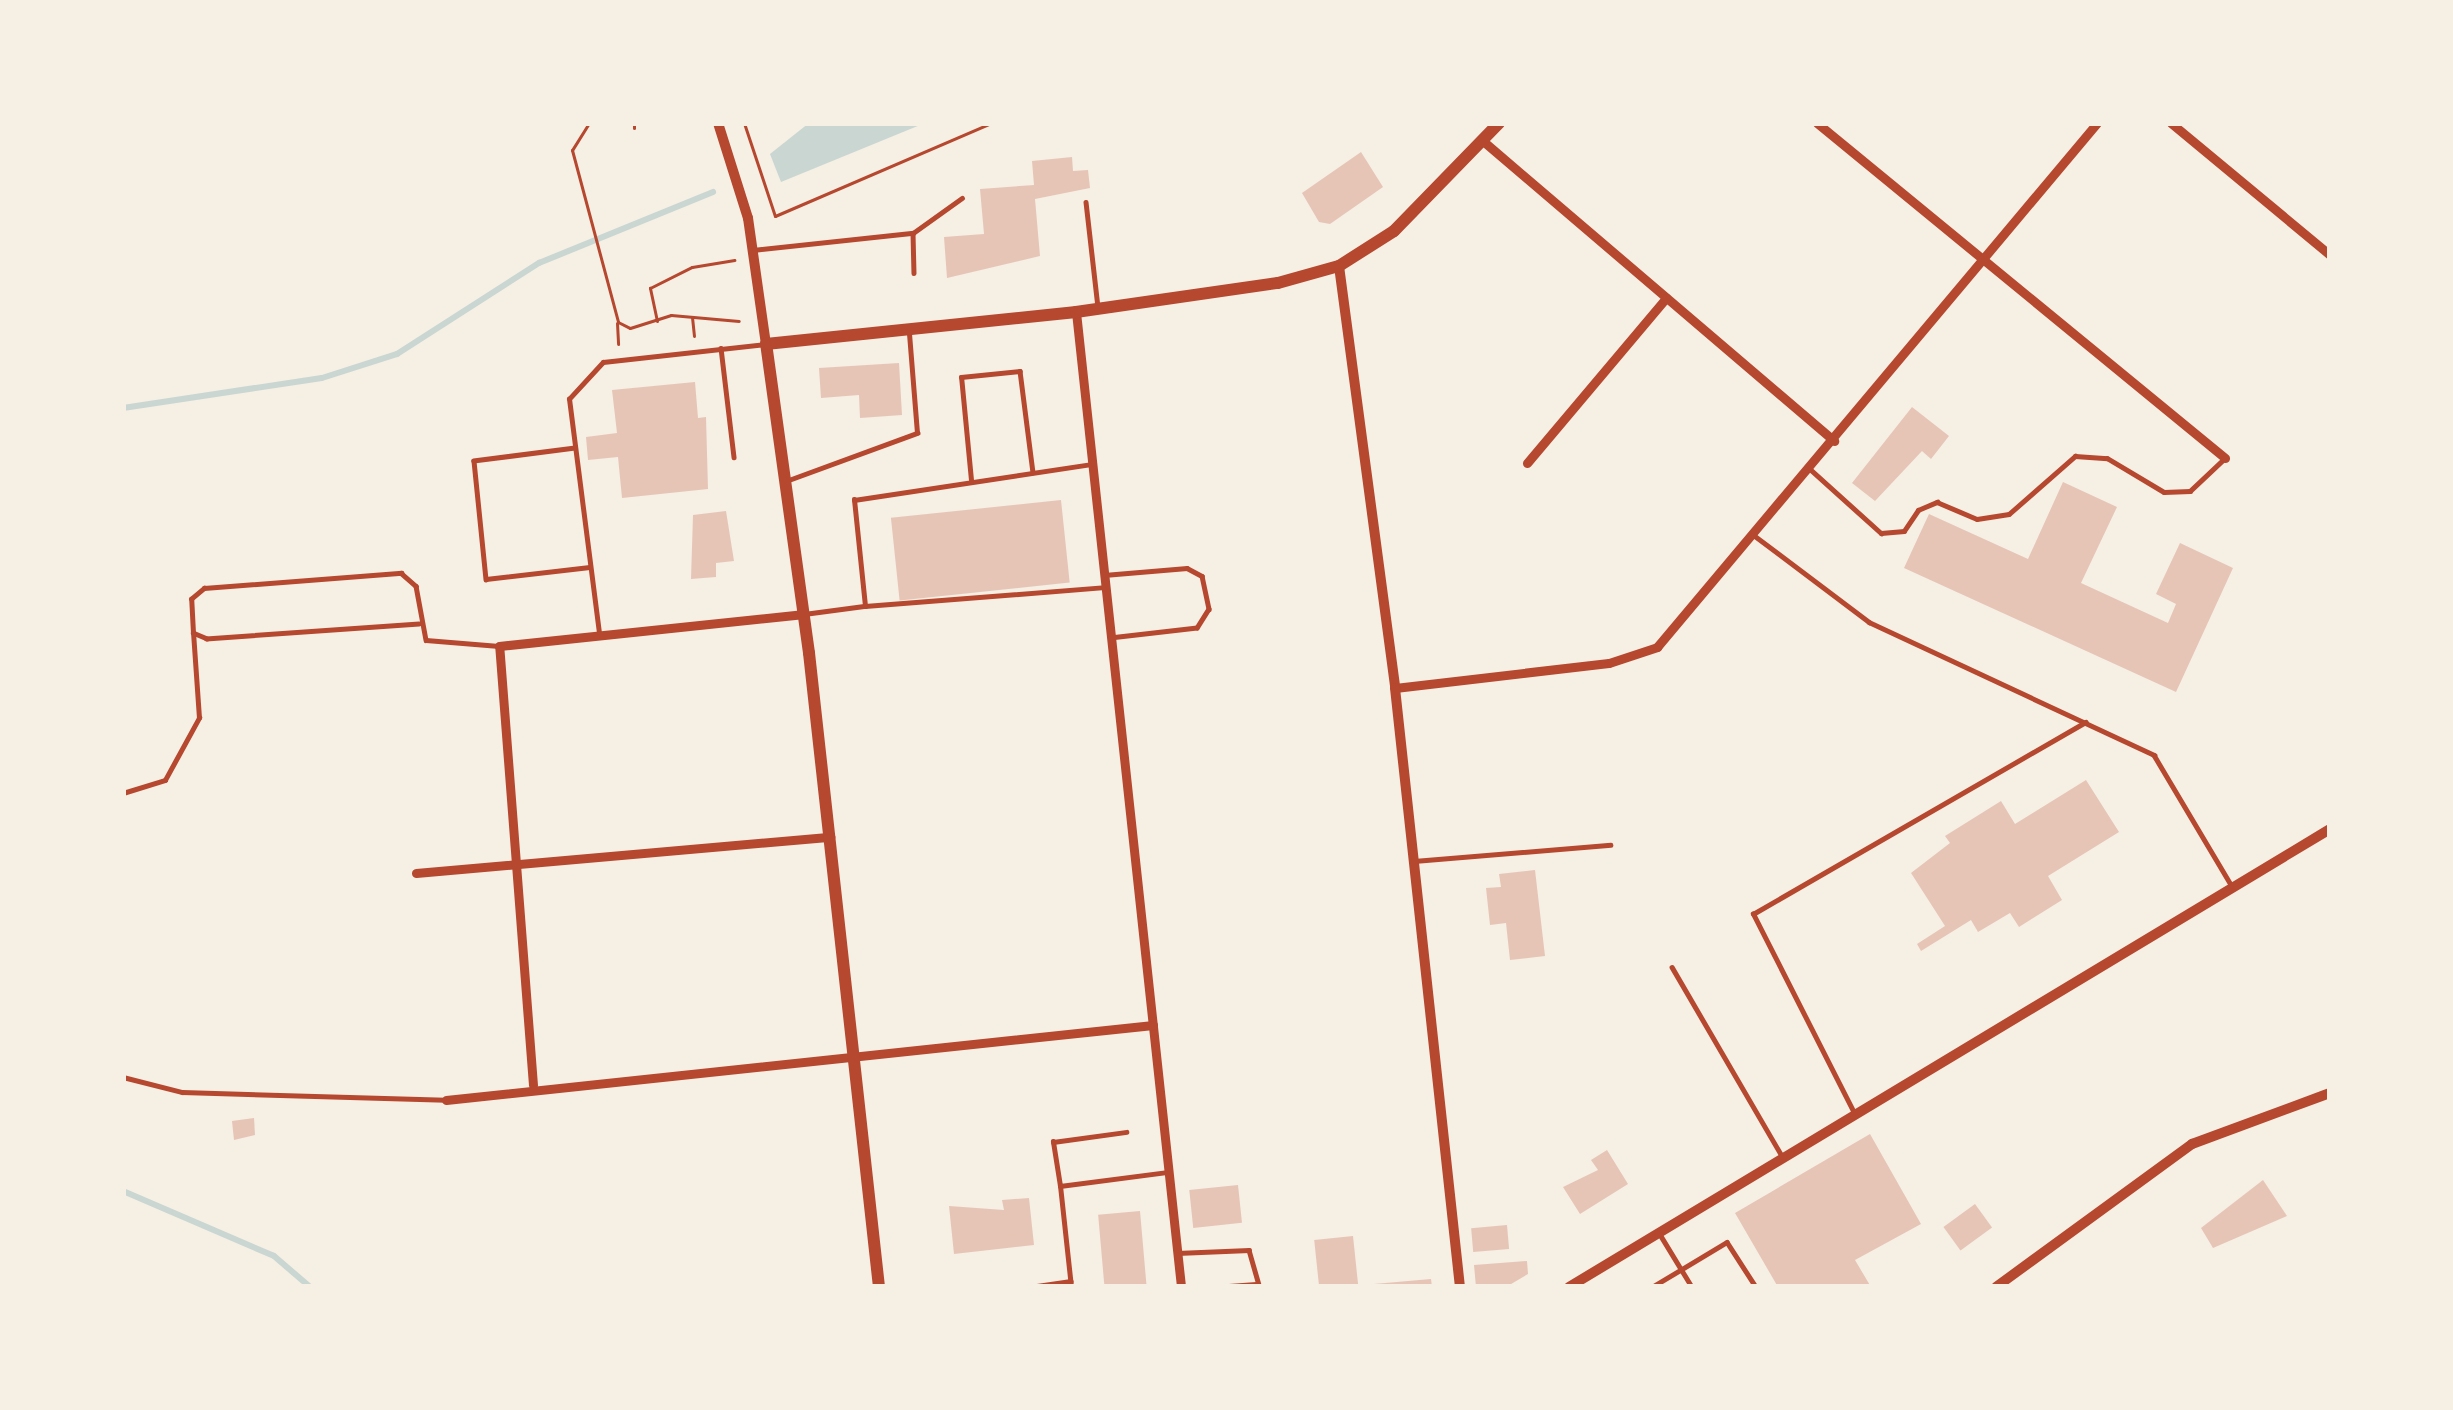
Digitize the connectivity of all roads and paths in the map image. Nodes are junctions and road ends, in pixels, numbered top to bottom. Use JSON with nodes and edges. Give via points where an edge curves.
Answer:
{"nodes":[{"id":1,"x":590,"y":123,"type":"edge"},
{"id":2,"x":718,"y":123,"type":"edge"},
{"id":3,"x":744,"y":123,"type":"edge"},
{"id":4,"x":991,"y":123,"type":"edge"},
{"id":5,"x":1499,"y":123,"type":"edge"},
{"id":6,"x":1817,"y":123,"type":"edge"},
{"id":7,"x":2097,"y":123,"type":"edge"},
{"id":8,"x":2170,"y":123,"type":"edge"},
{"id":9,"x":1483,"y":141,"type":"junction"},
{"id":10,"x":962,"y":198,"type":"dead end"},
{"id":11,"x":1086,"y":202,"type":"dead end"},
{"id":12,"x":913,"y":233,"type":"junction"},
{"id":13,"x":752,"y":250,"type":"junction"},
{"id":14,"x":2330,"y":255,"type":"edge"},
{"id":15,"x":734,"y":260,"type":"dead end"},
{"id":16,"x":1982,"y":262,"type":"junction"},
{"id":17,"x":1339,"y":266,"type":"junction"},
{"id":18,"x":914,"y":273,"type":"dead end"},
{"id":19,"x":1666,"y":298,"type":"junction"},
{"id":20,"x":1098,"y":308,"type":"junction"},
{"id":21,"x":1076,"y":312,"type":"junction"},
{"id":22,"x":692,"y":316,"type":"junction"},
{"id":23,"x":739,"y":321,"type":"dead end"},
{"id":24,"x":618,"y":322,"type":"junction"},
{"id":25,"x":657,"y":322,"type":"junction"},
{"id":26,"x":908,"y":329,"type":"junction"},
{"id":27,"x":694,"y":336,"type":"dead end"},
{"id":28,"x":618,"y":344,"type":"dead end"},
{"id":29,"x":766,"y":344,"type":"junction"},
{"id":30,"x":721,"y":348,"type":"junction"},
{"id":31,"x":1834,"y":441,"type":"junction"},
{"id":32,"x":575,"y":448,"type":"junction"},
{"id":33,"x":734,"y":457,"type":"dead end"},
{"id":34,"x":2224,"y":458,"type":"joint"},
{"id":35,"x":1526,"y":463,"type":"dead end"},
{"id":36,"x":1092,"y":464,"type":"junction"},
{"id":37,"x":1810,"y":469,"type":"junction"},
{"id":38,"x":1033,"y":472,"type":"junction"},
{"id":39,"x":971,"y":480,"type":"junction"},
{"id":40,"x":785,"y":481,"type":"junction"},
{"id":41,"x":1755,"y":536,"type":"junction"},
{"id":42,"x":590,"y":567,"type":"junction"},
{"id":43,"x":1105,"y":581,"type":"junction"},
{"id":44,"x":865,"y":606,"type":"junction"},
{"id":45,"x":804,"y":614,"type":"junction"},
{"id":46,"x":419,"y":624,"type":"junction"},
{"id":47,"x":193,"y":633,"type":"junction"},
{"id":48,"x":599,"y":635,"type":"junction"},
{"id":49,"x":1111,"y":638,"type":"junction"},
{"id":50,"x":499,"y":646,"type":"junction"},
{"id":51,"x":1395,"y":688,"type":"junction"},
{"id":52,"x":2086,"y":722,"type":"junction"},
{"id":53,"x":123,"y":794,"type":"edge"},
{"id":54,"x":2330,"y":829,"type":"edge"},
{"id":55,"x":830,"y":837,"type":"junction"},
{"id":56,"x":1610,"y":845,"type":"dead end"},
{"id":57,"x":1414,"y":861,"type":"junction"},
{"id":58,"x":516,"y":863,"type":"junction"},
{"id":59,"x":416,"y":873,"type":"dead end"},
{"id":60,"x":2233,"y":888,"type":"junction"},
{"id":61,"x":1672,"y":967,"type":"dead end"},
{"id":62,"x":1153,"y":1025,"type":"junction"},
{"id":63,"x":854,"y":1060,"type":"junction"},
{"id":64,"x":123,"y":1077,"type":"edge"},
{"id":65,"x":533,"y":1085,"type":"junction"},
{"id":66,"x":2330,"y":1093,"type":"edge"},
{"id":67,"x":446,"y":1100,"type":"joint"},
{"id":68,"x":1856,"y":1114,"type":"junction"},
{"id":69,"x":1126,"y":1132,"type":"dead end"},
{"id":70,"x":1783,"y":1158,"type":"junction"},
{"id":71,"x":1168,"y":1172,"type":"junction"},
{"id":72,"x":1060,"y":1186,"type":"junction"},
{"id":73,"x":1659,"y":1233,"type":"junction"},
{"id":74,"x":1177,"y":1252,"type":"junction"},
{"id":75,"x":1682,"y":1269,"type":"junction"},
{"id":76,"x":1071,"y":1284,"type":"edge"},
{"id":77,"x":1260,"y":1286,"type":"edge"},
{"id":78,"x":879,"y":1287,"type":"edge"},
{"id":79,"x":1030,"y":1287,"type":"edge"},
{"id":80,"x":1181,"y":1287,"type":"edge"},
{"id":81,"x":1215,"y":1287,"type":"edge"},
{"id":82,"x":1460,"y":1287,"type":"edge"},
{"id":83,"x":1569,"y":1287,"type":"edge"},
{"id":84,"x":1652,"y":1287,"type":"edge"},
{"id":85,"x":1692,"y":1287,"type":"edge"},
{"id":86,"x":1756,"y":1287,"type":"edge"},
{"id":87,"x":1996,"y":1287,"type":"edge"}],
"edges":[{"from":1,"to":24,"type":"path","via":[[572,150]]},
{"from":2,"to":13,"type":"street","via":[[733,152]]},
{"from":3,"to":4,"type":"path","via":[[775,216]]},
{"from":5,"to":9,"type":"main road"},
{"from":6,"to":16,"type":"street"},
{"from":7,"to":16,"type":"street"},
{"from":8,"to":14,"type":"street"},
{"from":9,"to":17,"type":"main road","via":[[1394,231]]},
{"from":9,"to":19,"type":"street"},
{"from":10,"to":12,"type":"lane"},
{"from":11,"to":20,"type":"lane"},
{"from":12,"to":13,"type":"lane"},
{"from":12,"to":18,"type":"lane"},
{"from":13,"to":29,"type":"street"},
{"from":15,"to":25,"type":"path","via":[[692,267],[650,287]]},
{"from":16,"to":31,"type":"street"},
{"from":16,"to":34,"type":"street"},
{"from":17,"to":20,"type":"main road","via":[[1278,283]]},
{"from":17,"to":51,"type":"street"},
{"from":19,"to":31,"type":"street"},
{"from":19,"to":35,"type":"street"},
{"from":20,"to":21,"type":"main road"},
{"from":21,"to":26,"type":"main road"},
{"from":21,"to":36,"type":"street"},
{"from":22,"to":23,"type":"path"},
{"from":22,"to":25,"type":"path"},
{"from":22,"to":27,"type":"path"},
{"from":24,"to":25,"type":"path"},
{"from":24,"to":28,"type":"path"},
{"from":26,"to":29,"type":"main road"},
{"from":26,"to":40,"type":"lane","via":[[917,433]]},
{"from":29,"to":30,"type":"lane"},
{"from":29,"to":40,"type":"main road"},
{"from":30,"to":32,"type":"lane","via":[[603,362],[569,399]]},
{"from":30,"to":33,"type":"lane"},
{"from":31,"to":37,"type":"street"},
{"from":32,"to":42,"type":"lane"},
{"from":32,"to":42,"type":"lane","via":[[474,461],[486,579]]},
{"from":34,"to":37,"type":"lane","via":[[2190,490],[2164,492],[2107,458],[2075,456],[2008,514],[1977,519],[1937,502],[1918,510],[1904,531],[1881,533]]},
{"from":36,"to":38,"type":"lane"},
{"from":36,"to":43,"type":"street"},
{"from":37,"to":41,"type":"street"},
{"from":38,"to":39,"type":"lane"},
{"from":38,"to":39,"type":"lane","via":[[1020,371],[961,377]]},
{"from":39,"to":44,"type":"lane","via":[[854,500]]},
{"from":40,"to":45,"type":"main road"},
{"from":41,"to":51,"type":"street","via":[[1657,647],[1609,663]]},
{"from":41,"to":52,"type":"lane","via":[[1869,622]]},
{"from":42,"to":48,"type":"lane"},
{"from":43,"to":44,"type":"lane"},
{"from":43,"to":49,"type":"street"},
{"from":43,"to":49,"type":"lane","via":[[1187,568],[1202,576],[1209,609],[1197,628]]},
{"from":44,"to":45,"type":"lane"},
{"from":45,"to":48,"type":"street"},
{"from":45,"to":55,"type":"main road"},
{"from":46,"to":47,"type":"lane","via":[[207,639]]},
{"from":46,"to":47,"type":"lane","via":[[416,586],[401,572],[204,588],[190,599]]},
{"from":46,"to":50,"type":"lane","via":[[426,640]]},
{"from":47,"to":53,"type":"lane","via":[[199,718],[165,780]]},
{"from":48,"to":50,"type":"street"},
{"from":49,"to":62,"type":"street"},
{"from":50,"to":58,"type":"street"},
{"from":51,"to":57,"type":"street"},
{"from":52,"to":60,"type":"lane","via":[[2154,755]]},
{"from":52,"to":68,"type":"lane","via":[[1753,914]]},
{"from":54,"to":60,"type":"street"},
{"from":55,"to":58,"type":"street"},
{"from":55,"to":63,"type":"main road"},
{"from":56,"to":57,"type":"lane"},
{"from":57,"to":82,"type":"street"},
{"from":58,"to":59,"type":"street"},
{"from":58,"to":65,"type":"street"},
{"from":60,"to":68,"type":"street"},
{"from":61,"to":70,"type":"lane"},
{"from":62,"to":63,"type":"street"},
{"from":62,"to":71,"type":"street"},
{"from":63,"to":65,"type":"street"},
{"from":63,"to":78,"type":"main road"},
{"from":64,"to":67,"type":"lane","via":[[182,1092]]},
{"from":65,"to":67,"type":"street"},
{"from":66,"to":87,"type":"street","via":[[2192,1144]]},
{"from":68,"to":70,"type":"street"},
{"from":69,"to":72,"type":"lane","via":[[1053,1142]]},
{"from":70,"to":73,"type":"street"},
{"from":71,"to":72,"type":"lane"},
{"from":71,"to":74,"type":"street"},
{"from":72,"to":76,"type":"lane"},
{"from":73,"to":75,"type":"lane"},
{"from":73,"to":83,"type":"street"},
{"from":74,"to":77,"type":"lane","via":[[1249,1250]]},
{"from":74,"to":80,"type":"street"},
{"from":75,"to":84,"type":"lane"},
{"from":75,"to":85,"type":"lane"},
{"from":75,"to":86,"type":"lane","via":[[1727,1242]]},
{"from":76,"to":79,"type":"lane"},
{"from":77,"to":81,"type":"lane"}]}
